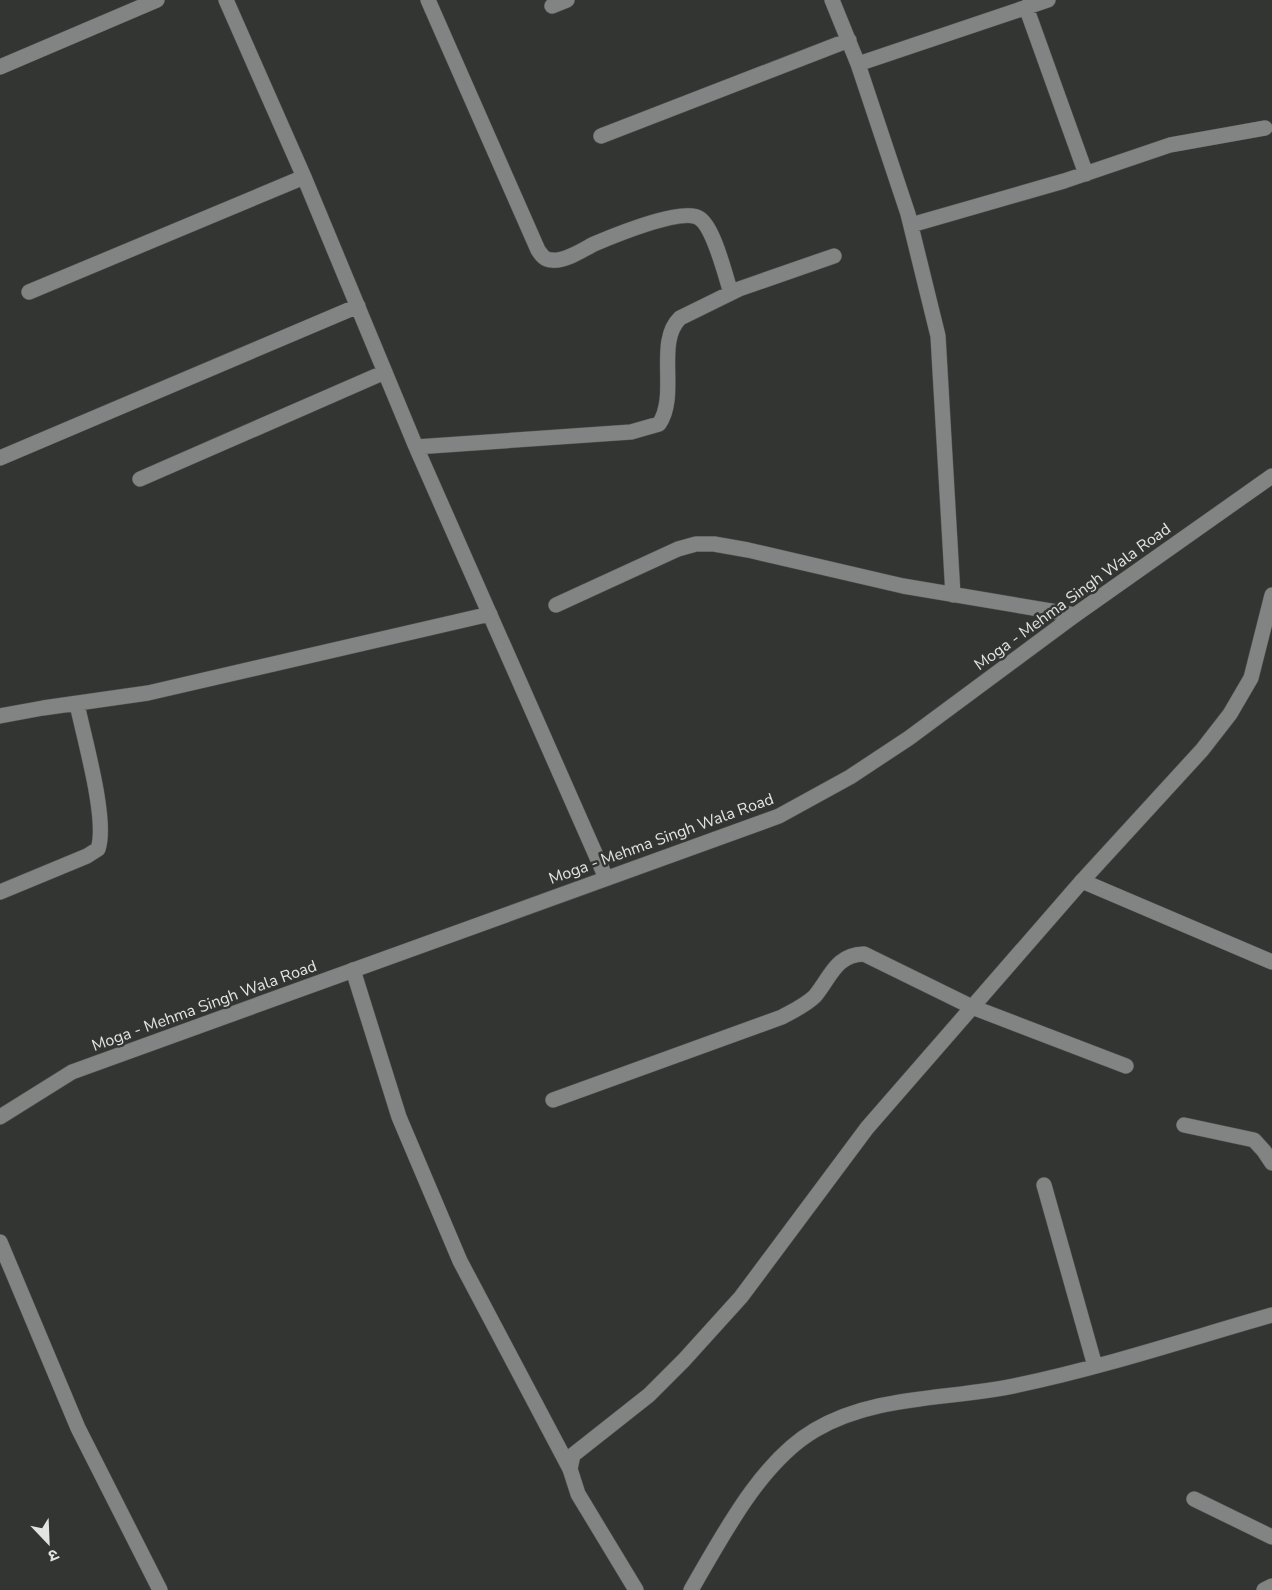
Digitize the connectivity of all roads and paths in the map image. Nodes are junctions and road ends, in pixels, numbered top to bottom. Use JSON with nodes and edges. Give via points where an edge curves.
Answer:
{"nodes":[{"id":1,"x":157,"y":0,"type":"edge"},
{"id":2,"x":226,"y":0,"type":"edge"},
{"id":3,"x":428,"y":0,"type":"edge"},
{"id":4,"x":567,"y":0,"type":"edge"},
{"id":5,"x":832,"y":0,"type":"edge"},
{"id":6,"x":1048,"y":0,"type":"edge"},
{"id":7,"x":552,"y":6,"type":"dead end"},
{"id":8,"x":1026,"y":7,"type":"junction"},
{"id":9,"x":849,"y":40,"type":"junction"},
{"id":10,"x":858,"y":64,"type":"junction"},
{"id":11,"x":0,"y":67,"type":"edge"},
{"id":12,"x":1265,"y":128,"type":"dead end"},
{"id":13,"x":601,"y":135,"type":"dead end"},
{"id":14,"x":1086,"y":174,"type":"junction"},
{"id":15,"x":304,"y":177,"type":"junction"},
{"id":16,"x":911,"y":225,"type":"junction"},
{"id":17,"x":834,"y":256,"type":"dead end"},
{"id":18,"x":30,"y":292,"type":"dead end"},
{"id":19,"x":731,"y":293,"type":"junction"},
{"id":20,"x":358,"y":306,"type":"junction"},
{"id":21,"x":385,"y":372,"type":"junction"},
{"id":22,"x":416,"y":447,"type":"junction"},
{"id":23,"x":0,"y":458,"type":"edge"},
{"id":24,"x":1272,"y":476,"type":"edge"},
{"id":25,"x":140,"y":480,"type":"dead end"},
{"id":26,"x":953,"y":595,"type":"junction"},
{"id":27,"x":1272,"y":595,"type":"edge"},
{"id":28,"x":556,"y":605,"type":"dead end"},
{"id":29,"x":490,"y":614,"type":"junction"},
{"id":30,"x":1075,"y":615,"type":"junction"},
{"id":31,"x":76,"y":704,"type":"junction"},
{"id":32,"x":0,"y":716,"type":"edge"},
{"id":33,"x":606,"y":878,"type":"junction"},
{"id":34,"x":1082,"y":881,"type":"junction"},
{"id":35,"x":0,"y":892,"type":"edge"},
{"id":36,"x":1272,"y":962,"type":"edge"},
{"id":37,"x":353,"y":970,"type":"junction"},
{"id":38,"x":972,"y":1007,"type":"junction"},
{"id":39,"x":1126,"y":1066,"type":"dead end"},
{"id":40,"x":554,"y":1100,"type":"dead end"},
{"id":41,"x":0,"y":1117,"type":"edge"},
{"id":42,"x":1184,"y":1125,"type":"dead end"},
{"id":43,"x":1272,"y":1162,"type":"edge"},
{"id":44,"x":1044,"y":1185,"type":"dead end"},
{"id":45,"x":0,"y":1242,"type":"edge"},
{"id":46,"x":1272,"y":1315,"type":"edge"},
{"id":47,"x":1095,"y":1366,"type":"junction"},
{"id":48,"x":570,"y":1469,"type":"junction"},
{"id":49,"x":1194,"y":1499,"type":"dead end"},
{"id":50,"x":1272,"y":1537,"type":"edge"},
{"id":51,"x":1272,"y":1586,"type":"edge"},
{"id":52,"x":160,"y":1590,"type":"edge"},
{"id":53,"x":636,"y":1590,"type":"edge"},
{"id":54,"x":691,"y":1590,"type":"edge"},
{"id":55,"x":1264,"y":1590,"type":"edge"}],
"edges":[{"from":1,"to":11,"type":"street"},
{"from":2,"to":15,"type":"street"},
{"from":3,"to":19,"type":"street","via":[[528,229],[545,259],[565,258],[616,234],[671,217],[698,217],[710,234]]},
{"from":4,"to":7,"type":"street"},
{"from":5,"to":9,"type":"street"},
{"from":6,"to":8,"type":"street"},
{"from":8,"to":10,"type":"street"},
{"from":8,"to":14,"type":"street"},
{"from":9,"to":10,"type":"street"},
{"from":9,"to":13,"type":"street"},
{"from":10,"to":16,"type":"street"},
{"from":12,"to":14,"type":"street","via":[[1170,145]]},
{"from":14,"to":16,"type":"street"},
{"from":15,"to":18,"type":"street"},
{"from":15,"to":20,"type":"street"},
{"from":16,"to":26,"type":"street","via":[[938,336]]},
{"from":17,"to":19,"type":"street"},
{"from":19,"to":22,"type":"street","via":[[673,325],[667,404],[660,424],[631,432]]},
{"from":20,"to":21,"type":"street"},
{"from":20,"to":23,"type":"street"},
{"from":21,"to":22,"type":"street"},
{"from":21,"to":25,"type":"street"},
{"from":22,"to":29,"type":"street"},
{"from":24,"to":30,"type":"street","name":"Moga - Mehma Singh Wala Road"},
{"from":26,"to":28,"type":"street","via":[[748,550],[696,544]]},
{"from":26,"to":30,"type":"street"},
{"from":27,"to":34,"type":"street","via":[[1251,678],[1230,714]]},
{"from":29,"to":31,"type":"street","via":[[148,693]]},
{"from":29,"to":33,"type":"street"},
{"from":30,"to":33,"type":"street","name":"Moga - Mehma Singh Wala Road","via":[[850,777],[779,816]]},
{"from":31,"to":32,"type":"street"},
{"from":31,"to":35,"type":"street","via":[[100,817],[102,838],[98,849]]},
{"from":33,"to":37,"type":"street","name":"Moga - Mehma Singh Wala Road"},
{"from":34,"to":36,"type":"street"},
{"from":34,"to":38,"type":"street"},
{"from":37,"to":41,"type":"street","name":"Moga - Mehma Singh Wala Road","via":[[72,1072]]},
{"from":37,"to":48,"type":"street","via":[[399,1117],[460,1261]]},
{"from":38,"to":39,"type":"street"},
{"from":38,"to":40,"type":"street","via":[[864,954],[852,954],[840,962],[815,995],[782,1017]]},
{"from":38,"to":48,"type":"street","via":[[867,1128],[741,1297],[649,1395],[573,1455]]},
{"from":42,"to":43,"type":"street","via":[[1254,1140]]},
{"from":44,"to":47,"type":"street"},
{"from":45,"to":52,"type":"street","via":[[78,1428]]},
{"from":46,"to":47,"type":"street"},
{"from":47,"to":54,"type":"street","via":[[1016,1386],[879,1405],[814,1430],[778,1459],[741,1505]]},
{"from":48,"to":53,"type":"street","via":[[578,1494]]},
{"from":49,"to":50,"type":"street"},
{"from":51,"to":55,"type":"street"}]}
